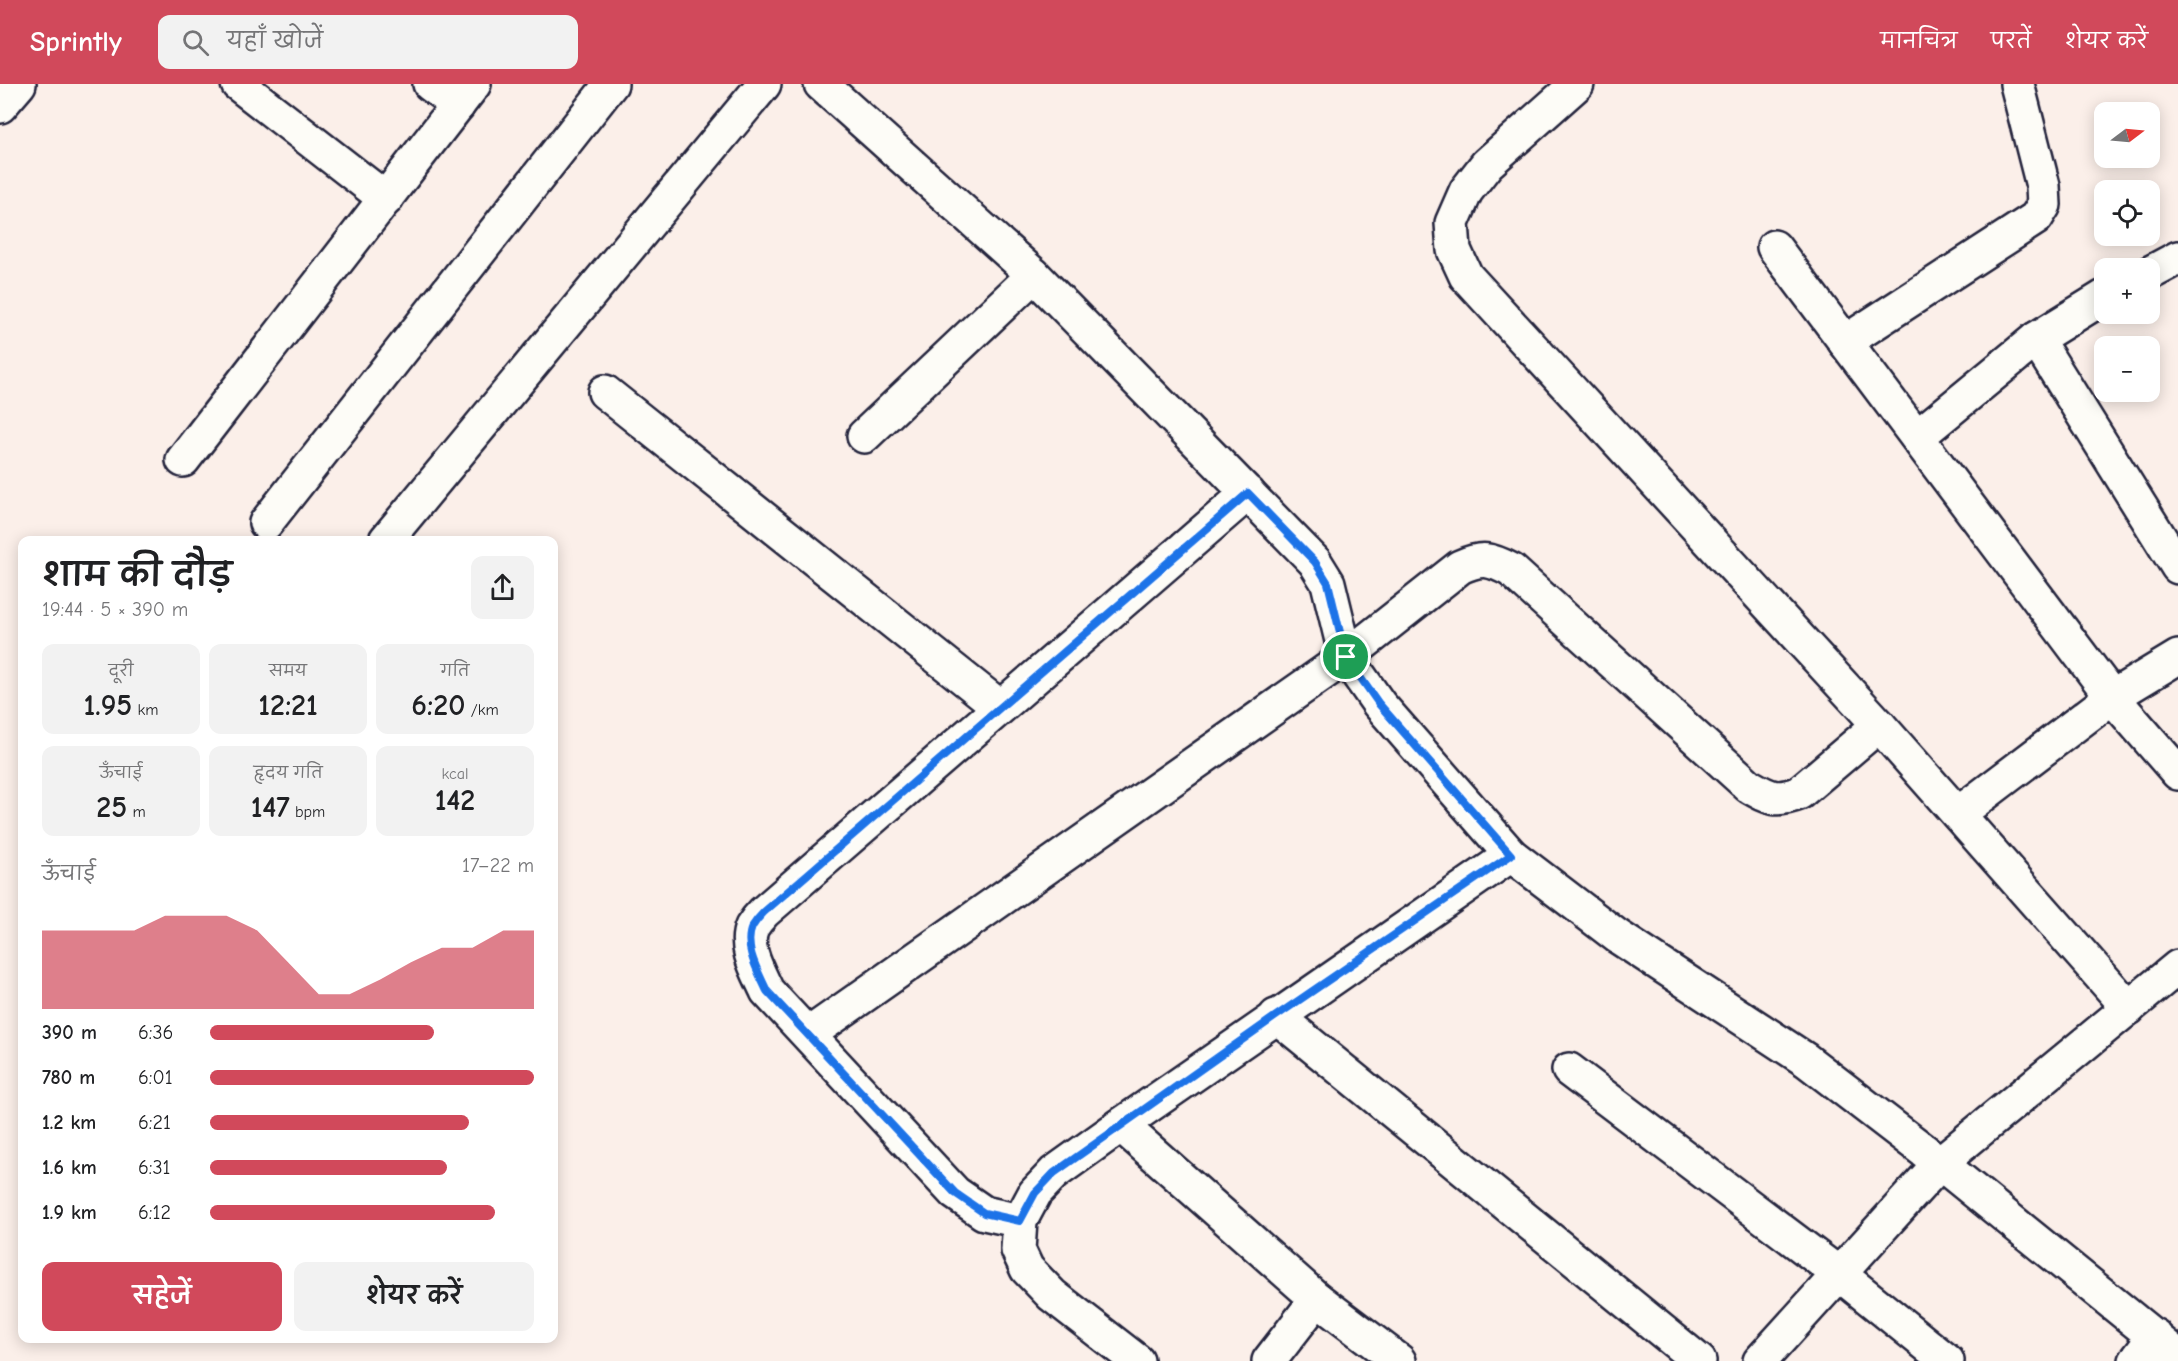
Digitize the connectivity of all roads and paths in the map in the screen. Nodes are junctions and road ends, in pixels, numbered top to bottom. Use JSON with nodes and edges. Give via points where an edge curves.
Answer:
{"nodes":[{"id":1,"x":19,"y":84,"type":"edge"},
{"id":2,"x":238,"y":84,"type":"edge"},
{"id":3,"x":430,"y":84,"type":"edge"},
{"id":4,"x":611,"y":84,"type":"edge"},
{"id":5,"x":764,"y":84,"type":"edge"},
{"id":6,"x":821,"y":84,"type":"edge"},
{"id":7,"x":1577,"y":84,"type":"edge"},
{"id":8,"x":2017,"y":84,"type":"edge"},
{"id":9,"x":466,"y":95,"type":"edge"},
{"id":10,"x":0,"y":106,"type":"edge"},
{"id":11,"x":386,"y":199,"type":"junction"},
{"id":12,"x":1774,"y":247,"type":"dead end"},
{"id":13,"x":2178,"y":258,"type":"edge"},
{"id":14,"x":2160,"y":268,"type":"edge"},
{"id":15,"x":1034,"y":275,"type":"junction"},
{"id":16,"x":2094,"y":303,"type":"edge"},
{"id":17,"x":2036,"y":339,"type":"junction"},
{"id":18,"x":1845,"y":342,"type":"junction"},
{"id":19,"x":605,"y":392,"type":"dead end"},
{"id":20,"x":864,"y":436,"type":"dead end"},
{"id":21,"x":1917,"y":437,"type":"junction"},
{"id":22,"x":183,"y":460,"type":"dead end"},
{"id":23,"x":1248,"y":493,"type":"junction"},
{"id":24,"x":266,"y":523,"type":"dead end"},
{"id":25,"x":389,"y":536,"type":"edge"},
{"id":26,"x":2178,"y":567,"type":"edge"},
{"id":27,"x":1346,"y":657,"type":"junction"},
{"id":28,"x":2178,"y":657,"type":"edge"},
{"id":29,"x":2112,"y":697,"type":"junction"},
{"id":30,"x":1000,"y":707,"type":"junction"},
{"id":31,"x":1879,"y":725,"type":"junction"},
{"id":32,"x":2178,"y":773,"type":"edge"},
{"id":33,"x":1958,"y":814,"type":"junction"},
{"id":34,"x":1511,"y":855,"type":"junction"},
{"id":35,"x":2178,"y":967,"type":"edge"},
{"id":36,"x":2129,"y":1008,"type":"junction"},
{"id":37,"x":1276,"y":1016,"type":"junction"},
{"id":38,"x":809,"y":1034,"type":"junction"},
{"id":39,"x":1569,"y":1070,"type":"dead end"},
{"id":40,"x":1121,"y":1125,"type":"junction"},
{"id":41,"x":1940,"y":1163,"type":"junction"},
{"id":42,"x":1020,"y":1221,"type":"junction"},
{"id":43,"x":1839,"y":1274,"type":"junction"},
{"id":44,"x":1317,"y":1299,"type":"junction"},
{"id":45,"x":2156,"y":1351,"type":"edge"},
{"id":46,"x":1137,"y":1361,"type":"edge"},
{"id":47,"x":1269,"y":1361,"type":"edge"},
{"id":48,"x":1399,"y":1361,"type":"edge"},
{"id":49,"x":1699,"y":1361,"type":"edge"},
{"id":50,"x":1760,"y":1361,"type":"edge"},
{"id":51,"x":1947,"y":1361,"type":"edge"}],
"edges":[{"from":1,"to":10,"type":"street"},
{"from":2,"to":11,"type":"street"},
{"from":3,"to":9,"type":"street"},
{"from":4,"to":24,"type":"street"},
{"from":5,"to":25,"type":"street"},
{"from":6,"to":15,"type":"street"},
{"from":7,"to":31,"type":"street","via":[[1487,164],[1466,191],[1452,223],[1454,250],[1466,276]]},
{"from":8,"to":18,"type":"street","via":[[2043,186],[2044,205],[2036,218]]},
{"from":9,"to":11,"type":"street"},
{"from":11,"to":22,"type":"street"},
{"from":12,"to":18,"type":"street"},
{"from":13,"to":14,"type":"street"},
{"from":15,"to":20,"type":"street"},
{"from":15,"to":23,"type":"street"},
{"from":16,"to":17,"type":"street"},
{"from":17,"to":21,"type":"street"},
{"from":17,"to":26,"type":"street"},
{"from":18,"to":21,"type":"street"},
{"from":19,"to":30,"type":"street"},
{"from":21,"to":29,"type":"street"},
{"from":23,"to":27,"type":"street","via":[[1315,562],[1328,583]]},
{"from":23,"to":30,"type":"street"},
{"from":27,"to":31,"type":"street","via":[[1460,567],[1475,560],[1492,560],[1511,570],[1749,786],[1769,798],[1785,799],[1800,793]]},
{"from":27,"to":34,"type":"street","via":[[1379,704]]},
{"from":27,"to":38,"type":"street"},
{"from":28,"to":29,"type":"street"},
{"from":29,"to":32,"type":"street"},
{"from":29,"to":33,"type":"street"},
{"from":30,"to":38,"type":"street","via":[[764,912],[752,927],[749,943],[767,991]]},
{"from":31,"to":33,"type":"street"},
{"from":33,"to":36,"type":"street"},
{"from":34,"to":37,"type":"street"},
{"from":34,"to":41,"type":"street","via":[[1617,936],[1806,1060]]},
{"from":35,"to":36,"type":"street"},
{"from":36,"to":41,"type":"street"},
{"from":37,"to":40,"type":"street"},
{"from":37,"to":49,"type":"street"},
{"from":38,"to":42,"type":"street","via":[[955,1193],[984,1213]]},
{"from":39,"to":43,"type":"street"},
{"from":40,"to":42,"type":"street","via":[[1054,1173],[1035,1193]]},
{"from":40,"to":44,"type":"street"},
{"from":41,"to":43,"type":"street"},
{"from":41,"to":45,"type":"street"},
{"from":42,"to":46,"type":"street","via":[[1018,1250],[1027,1269],[1052,1295]]},
{"from":43,"to":50,"type":"street"},
{"from":43,"to":51,"type":"street"},
{"from":44,"to":47,"type":"street"},
{"from":44,"to":48,"type":"street"}]}
